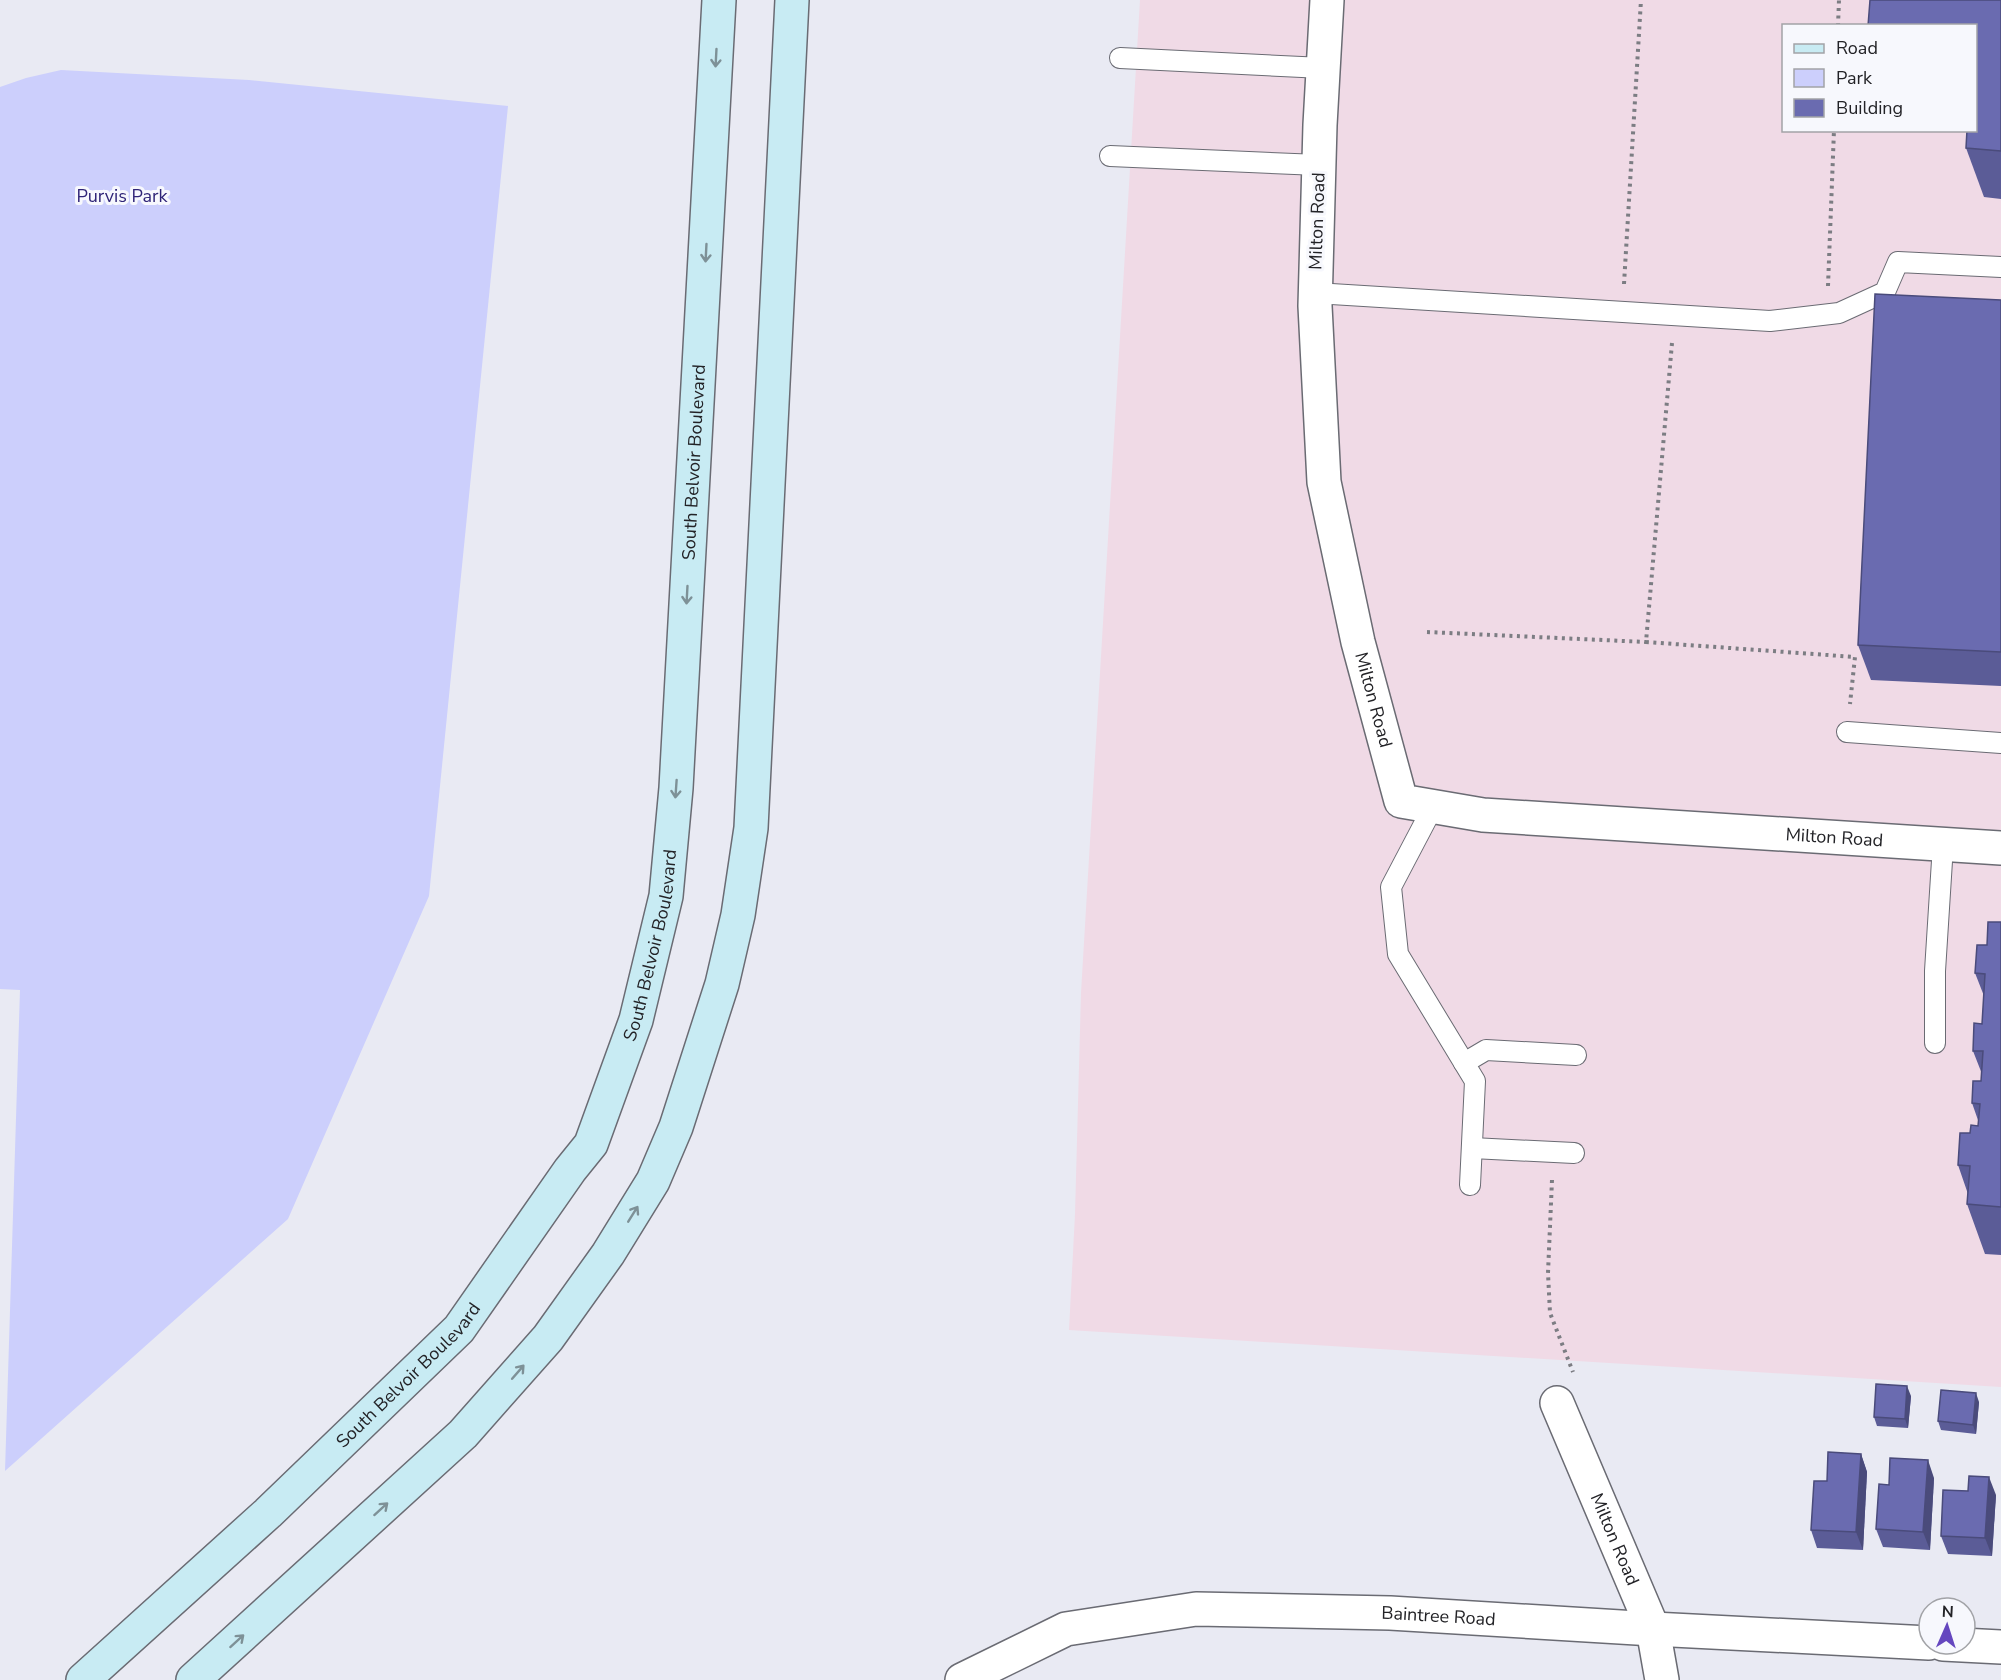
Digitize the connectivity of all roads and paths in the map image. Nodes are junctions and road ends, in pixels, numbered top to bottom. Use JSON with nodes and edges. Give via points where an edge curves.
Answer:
{"nodes":[{"id":1,"x":719,"y":0,"type":"edge"},
{"id":2,"x":792,"y":0,"type":"edge"},
{"id":3,"x":1328,"y":0,"type":"edge"},
{"id":4,"x":1641,"y":0,"type":"edge"},
{"id":5,"x":1839,"y":0,"type":"edge"},
{"id":6,"x":1838,"y":24,"type":"edge"},
{"id":7,"x":1120,"y":58,"type":"dead end"},
{"id":8,"x":1323,"y":68,"type":"junction"},
{"id":9,"x":1834,"y":132,"type":"edge"},
{"id":10,"x":1110,"y":156,"type":"dead end"},
{"id":11,"x":1319,"y":165,"type":"junction"},
{"id":12,"x":2001,"y":267,"type":"edge"},
{"id":13,"x":1315,"y":293,"type":"junction"},
{"id":14,"x":1622,"y":313,"type":"junction"},
{"id":15,"x":1827,"y":314,"type":"junction"},
{"id":16,"x":1674,"y":316,"type":"junction"},
{"id":17,"x":1427,"y":632,"type":"dead end"},
{"id":18,"x":1646,"y":642,"type":"junction"},
{"id":19,"x":1847,"y":732,"type":"joint"},
{"id":20,"x":2001,"y":743,"type":"edge"},
{"id":21,"x":1433,"y":807,"type":"junction"},
{"id":22,"x":1943,"y":845,"type":"junction"},
{"id":23,"x":2001,"y":848,"type":"edge"},
{"id":24,"x":1935,"y":1043,"type":"dead end"},
{"id":25,"x":1576,"y":1055,"type":"dead end"},
{"id":26,"x":1464,"y":1063,"type":"junction"},
{"id":27,"x":1472,"y":1148,"type":"junction"},
{"id":28,"x":1554,"y":1152,"type":"junction"},
{"id":29,"x":1574,"y":1153,"type":"dead end"},
{"id":30,"x":1470,"y":1185,"type":"dead end"},
{"id":31,"x":1557,"y":1403,"type":"joint"},
{"id":32,"x":1653,"y":1629,"type":"junction"},
{"id":33,"x":1917,"y":1642,"type":"edge"},
{"id":34,"x":1977,"y":1646,"type":"edge"},
{"id":35,"x":2001,"y":1647,"type":"edge"},
{"id":36,"x":83,"y":1680,"type":"edge"},
{"id":37,"x":193,"y":1680,"type":"edge"},
{"id":38,"x":962,"y":1680,"type":"edge"},
{"id":39,"x":1662,"y":1680,"type":"edge"}],
"edges":[{"from":1,"to":36,"type":"street","name":"South Belvoir Boulevard","one_way":true,"via":[[676,788],[666,896],[636,1020],[591,1144],[459,1329],[268,1513]]},
{"from":37,"to":2,"type":"street","one_way":true,"via":[[463,1434],[548,1338],[608,1254],[653,1181],[676,1127],[722,984],[738,915],[751,828]]},
{"from":3,"to":8,"type":"street","name":"Milton Road"},
{"from":4,"to":14,"type":"path"},
{"from":5,"to":6,"type":"path"},
{"from":7,"to":8,"type":"lane"},
{"from":8,"to":11,"type":"street","name":"Milton Road"},
{"from":9,"to":15,"type":"path"},
{"from":10,"to":11,"type":"lane"},
{"from":11,"to":13,"type":"street","name":"Milton Road"},
{"from":12,"to":15,"type":"lane","via":[[1898,262],[1885,292],[1839,313]]},
{"from":13,"to":14,"type":"lane"},
{"from":13,"to":21,"type":"street","name":"Milton Road","via":[[1324,483],[1358,642],[1401,801]]},
{"from":14,"to":16,"type":"lane"},
{"from":15,"to":16,"type":"lane","via":[[1770,321]]},
{"from":16,"to":18,"type":"path"},
{"from":17,"to":18,"type":"path"},
{"from":18,"to":19,"type":"path","via":[[1855,657]]},
{"from":19,"to":20,"type":"lane"},
{"from":21,"to":22,"type":"street","name":"Milton Road","via":[[1483,815]]},
{"from":21,"to":26,"type":"lane","via":[[1391,887],[1398,954]]},
{"from":22,"to":23,"type":"street","name":"Milton Road"},
{"from":22,"to":24,"type":"lane"},
{"from":25,"to":26,"type":"lane","via":[[1486,1050]]},
{"from":26,"to":27,"type":"lane","via":[[1475,1081]]},
{"from":27,"to":28,"type":"lane"},
{"from":27,"to":30,"type":"lane"},
{"from":28,"to":29,"type":"lane"},
{"from":28,"to":31,"type":"path","via":[[1550,1313],[1583,1398]]},
{"from":31,"to":32,"type":"street","name":"Milton Road"},
{"from":32,"to":33,"type":"street","name":"Baintree Road"},
{"from":32,"to":38,"type":"street","name":"Baintree Road","via":[[1390,1613],[1196,1609],[1066,1629]]},
{"from":32,"to":39,"type":"street","name":"Milton Road"},
{"from":34,"to":35,"type":"street"}]}
